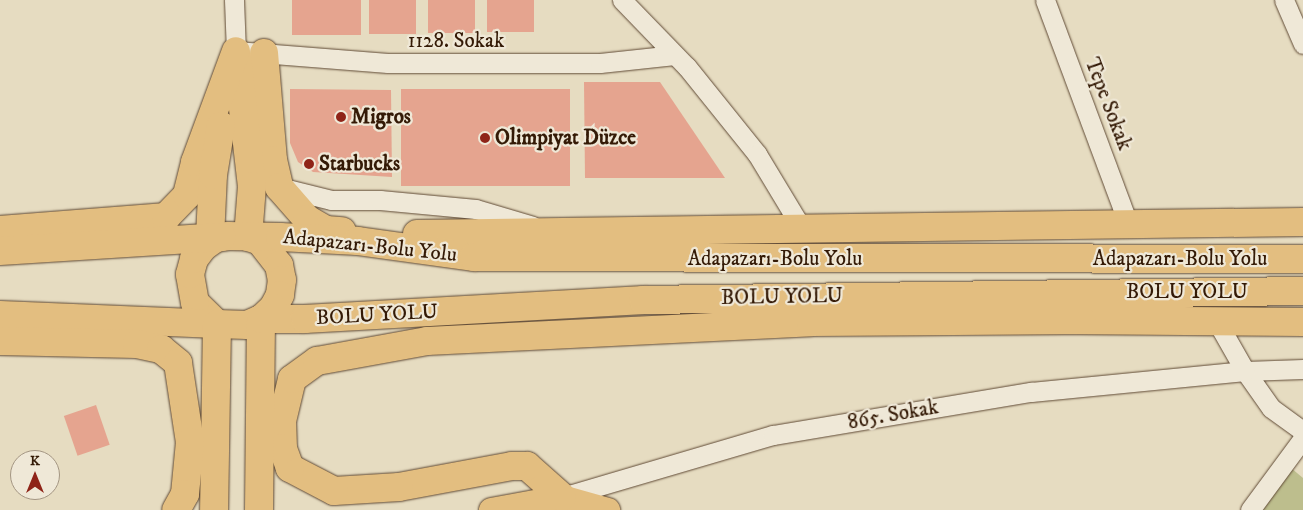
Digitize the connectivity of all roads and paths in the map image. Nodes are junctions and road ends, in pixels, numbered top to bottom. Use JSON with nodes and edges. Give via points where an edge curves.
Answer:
{"nodes":[{"id":1,"x":234,"y":0,"type":"edge"},
{"id":2,"x":622,"y":0,"type":"edge"},
{"id":3,"x":1045,"y":0,"type":"edge"},
{"id":4,"x":1284,"y":0,"type":"edge"},
{"id":5,"x":1303,"y":44,"type":"edge"},
{"id":6,"x":236,"y":51,"type":"junction"},
{"id":7,"x":264,"y":53,"type":"junction"},
{"id":8,"x":675,"y":55,"type":"junction"},
{"id":9,"x":1303,"y":222,"type":"edge"},
{"id":10,"x":1128,"y":224,"type":"junction"},
{"id":11,"x":989,"y":225,"type":"junction"},
{"id":12,"x":801,"y":227,"type":"junction"},
{"id":13,"x":0,"y":230,"type":"edge"},
{"id":14,"x":229,"y":237,"type":"junction"},
{"id":15,"x":0,"y":251,"type":"edge"},
{"id":16,"x":732,"y":259,"type":"junction"},
{"id":17,"x":1303,"y":259,"type":"edge"},
{"id":18,"x":1303,"y":292,"type":"edge"},
{"id":19,"x":719,"y":298,"type":"junction"},
{"id":20,"x":0,"y":316,"type":"edge"},
{"id":21,"x":261,"y":319,"type":"junction"},
{"id":22,"x":1082,"y":320,"type":"junction"},
{"id":23,"x":1216,"y":320,"type":"junction"},
{"id":24,"x":1303,"y":322,"type":"edge"},
{"id":25,"x":217,"y":324,"type":"junction"},
{"id":26,"x":0,"y":341,"type":"edge"},
{"id":27,"x":1303,"y":369,"type":"edge"},
{"id":28,"x":1245,"y":372,"type":"junction"},
{"id":29,"x":1303,"y":431,"type":"edge"},
{"id":30,"x":1303,"y":438,"type":"edge"},
{"id":31,"x":562,"y":497,"type":"junction"},
{"id":32,"x":600,"y":509,"type":"edge"},
{"id":33,"x":176,"y":510,"type":"edge"},
{"id":34,"x":214,"y":510,"type":"edge"},
{"id":35,"x":259,"y":510,"type":"edge"},
{"id":36,"x":491,"y":510,"type":"edge"},
{"id":37,"x":1250,"y":510,"type":"edge"}],
"edges":[{"from":1,"to":6,"type":"street"},
{"from":2,"to":8,"type":"street"},
{"from":3,"to":10,"type":"street","name":"Tepe Sokak"},
{"from":4,"to":5,"type":"street"},
{"from":6,"to":7,"type":"street","name":"1128. Sokak"},
{"from":6,"to":13,"type":"highway","via":[[195,162],[187,195],[166,217]]},
{"from":6,"to":14,"type":"highway","via":[[214,175]]},
{"from":6,"to":14,"type":"highway","via":[[252,186]]},
{"from":7,"to":8,"type":"street","name":"1128. Sokak","via":[[388,63],[600,63]]},
{"from":7,"to":12,"type":"highway","via":[[273,160],[279,187],[307,219],[326,230],[445,235]]},
{"from":8,"to":12,"type":"street","via":[[757,154]]},
{"from":9,"to":10,"type":"highway"},
{"from":10,"to":11,"type":"highway"},
{"from":11,"to":12,"type":"highway"},
{"from":11,"to":16,"type":"highway"},
{"from":14,"to":15,"type":"highway","name":"Adapazarı-Bolu Yolu"},
{"from":14,"to":16,"type":"highway","name":"Adapazarı-Bolu Yolu","via":[[358,241],[474,257]]},
{"from":14,"to":21,"type":"highway","via":[[260,241],[272,251],[279,265],[282,280],[273,308]]},
{"from":14,"to":25,"type":"highway","via":[[216,238],[203,247],[190,274],[195,303]]},
{"from":16,"to":17,"type":"highway","name":"Adapazarı-Bolu Yolu"},
{"from":18,"to":19,"type":"highway","name":"BOLU YOLU"},
{"from":19,"to":21,"type":"highway","name":"BOLU YOLU"},
{"from":19,"to":22,"type":"highway","via":[[952,318]]},
{"from":20,"to":25,"type":"highway"},
{"from":21,"to":25,"type":"highway","via":[[247,325]]},
{"from":21,"to":35,"type":"highway"},
{"from":22,"to":23,"type":"highway"},
{"from":22,"to":31,"type":"highway","via":[[801,323],[427,341],[317,361],[292,380],[282,421],[283,449],[290,468],[334,491],[399,487],[503,467],[527,466]]},
{"from":23,"to":24,"type":"highway"},
{"from":23,"to":28,"type":"street"},
{"from":25,"to":34,"type":"highway"},
{"from":26,"to":33,"type":"highway","via":[[137,344],[161,350],[178,363],[190,442],[185,494]]},
{"from":27,"to":28,"type":"street","name":"865. Sokak"},
{"from":28,"to":29,"type":"street","via":[[1270,408]]},
{"from":28,"to":31,"type":"street","name":"865. Sokak","via":[[1031,392],[773,435]]},
{"from":30,"to":37,"type":"street"},
{"from":31,"to":32,"type":"main road"},
{"from":31,"to":36,"type":"main road","name":"865. Sokak"}]}
